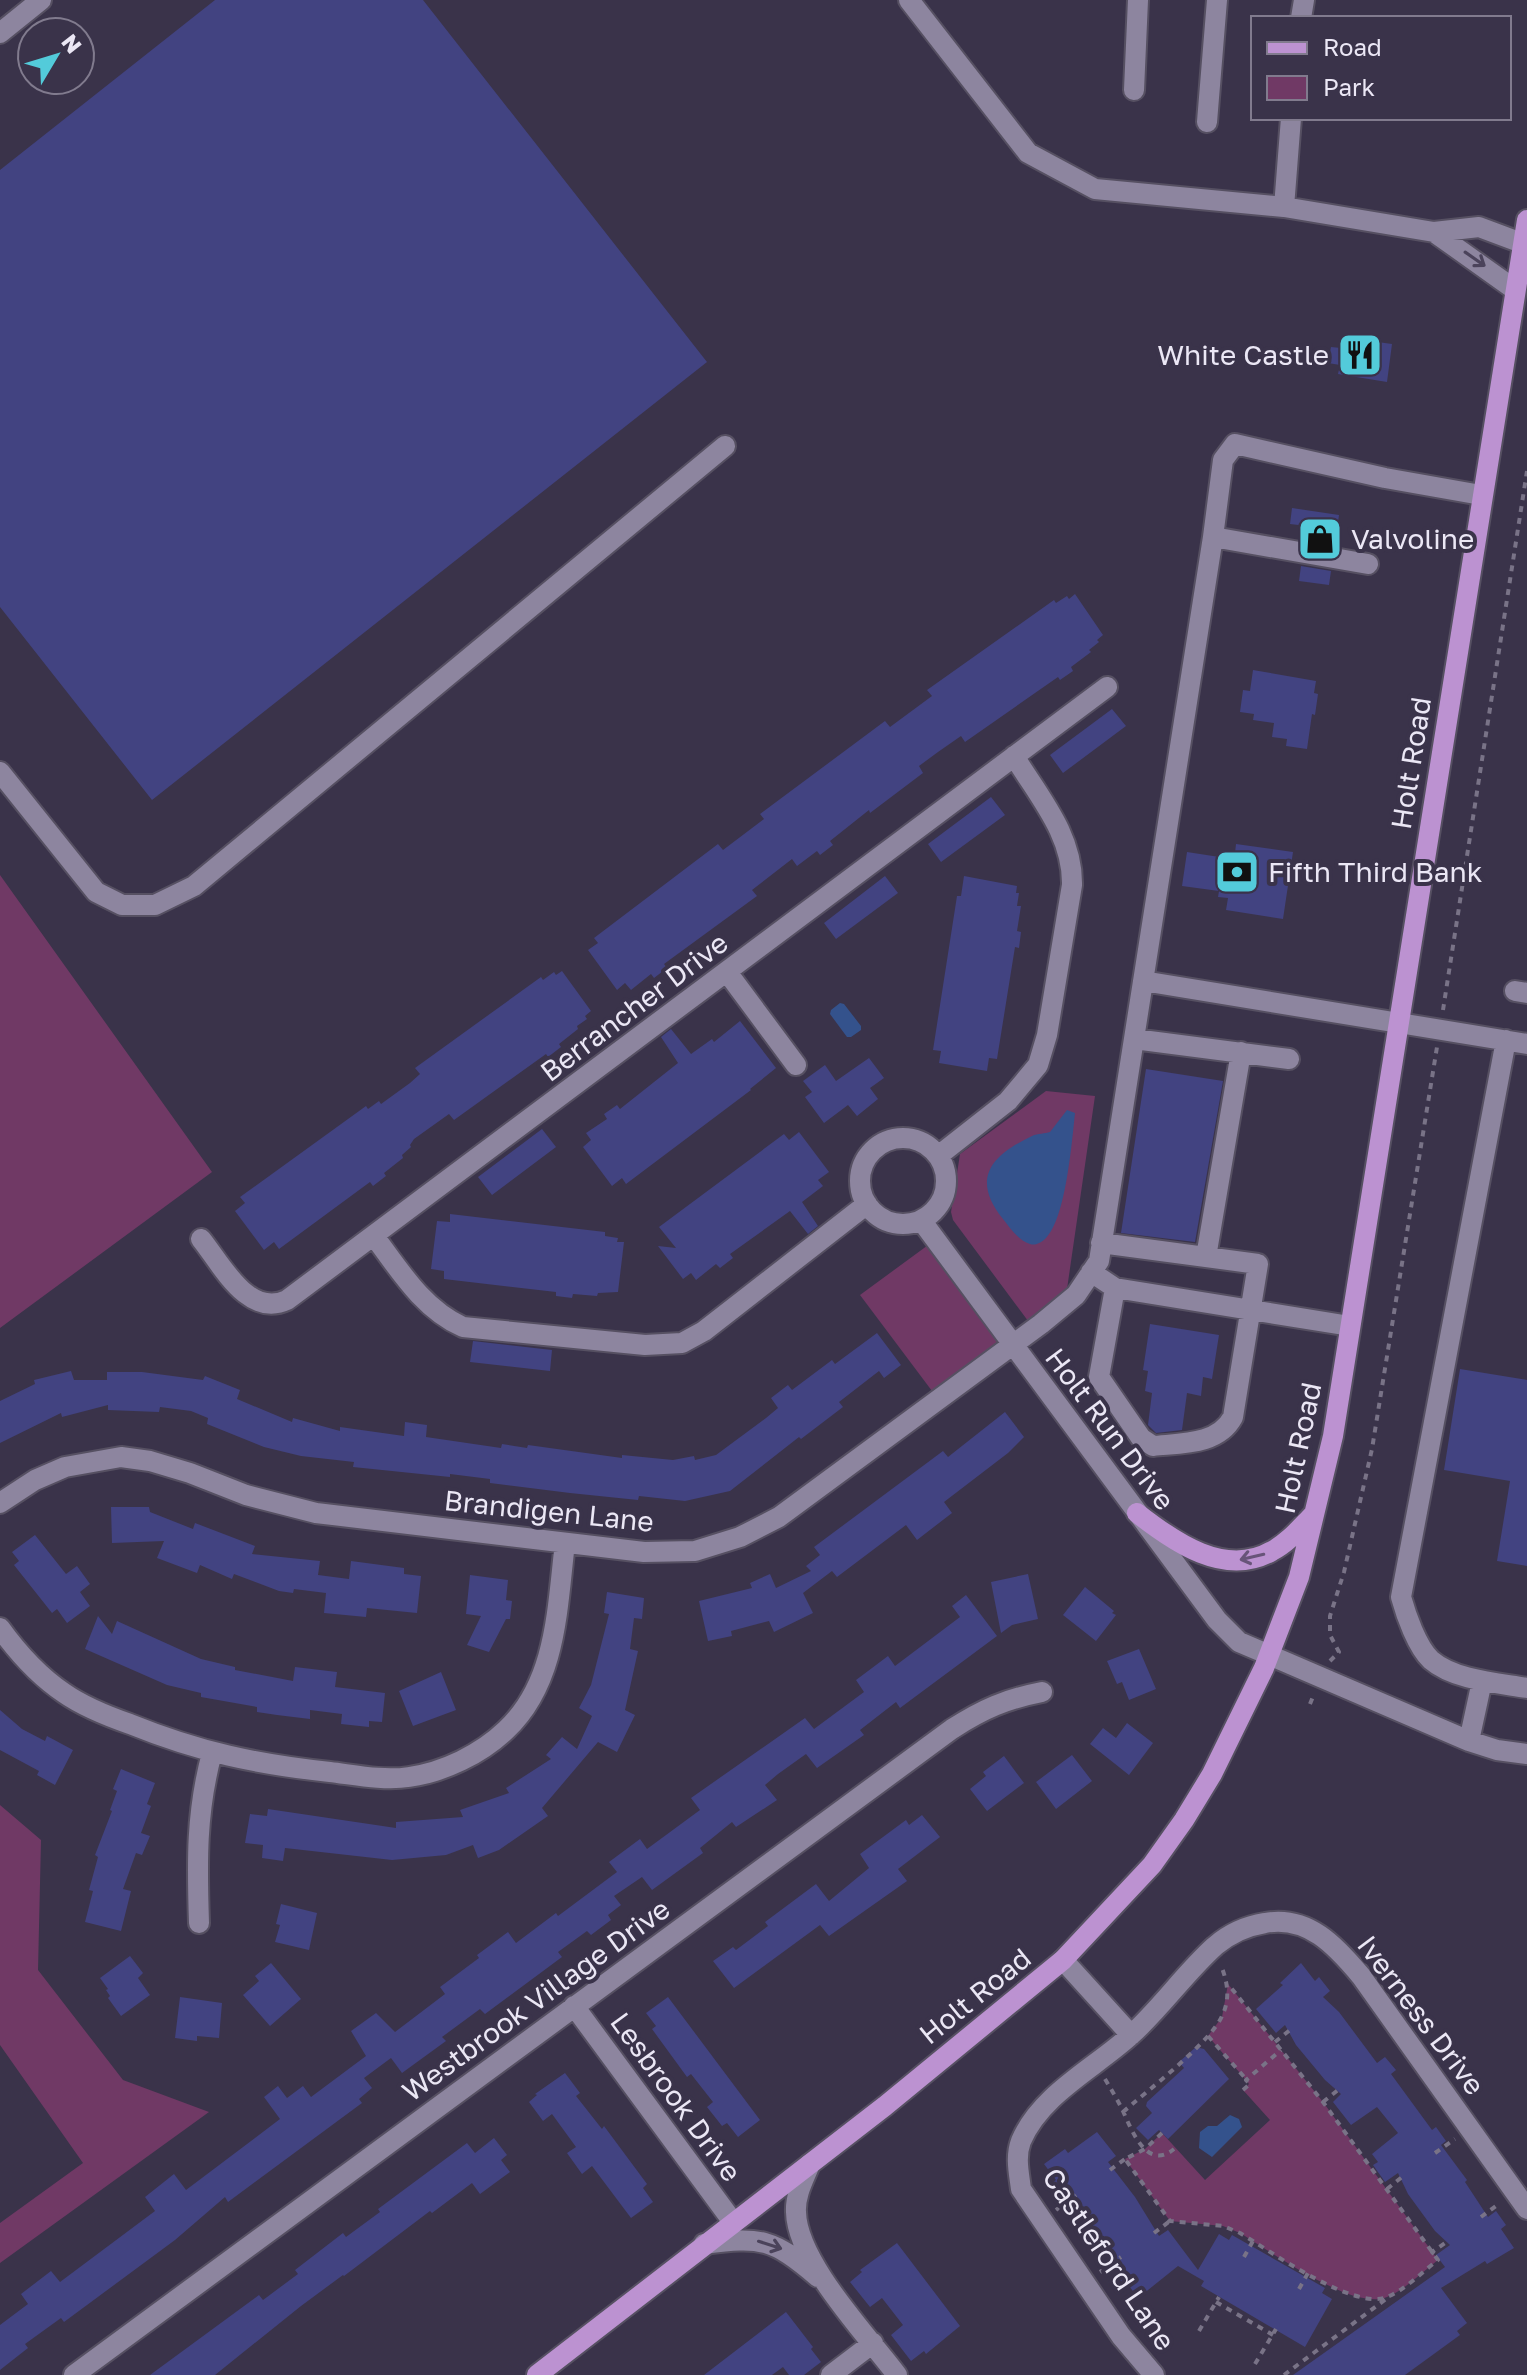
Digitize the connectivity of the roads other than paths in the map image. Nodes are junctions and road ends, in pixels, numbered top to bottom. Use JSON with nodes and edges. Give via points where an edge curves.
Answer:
{"nodes":[{"id":1,"x":41,"y":0,"type":"edge"},
{"id":2,"x":909,"y":0,"type":"edge"},
{"id":3,"x":1138,"y":0,"type":"edge"},
{"id":4,"x":1217,"y":0,"type":"edge"},
{"id":5,"x":0,"y":33,"type":"edge"},
{"id":6,"x":1134,"y":90,"type":"dead end"},
{"id":7,"x":1291,"y":120,"type":"edge"},
{"id":8,"x":1207,"y":122,"type":"dead end"},
{"id":9,"x":1284,"y":207,"type":"junction"},
{"id":10,"x":1527,"y":220,"type":"edge"},
{"id":11,"x":1434,"y":232,"type":"junction"},
{"id":12,"x":1525,"y":244,"type":"edge"},
{"id":13,"x":1514,"y":289,"type":"junction"},
{"id":14,"x":725,"y":446,"type":"dead end"},
{"id":15,"x":1481,"y":495,"type":"junction"},
{"id":16,"x":1213,"y":537,"type":"junction"},
{"id":17,"x":1368,"y":564,"type":"dead end"},
{"id":18,"x":1107,"y":687,"type":"dead end"},
{"id":19,"x":1014,"y":756,"type":"junction"},
{"id":20,"x":0,"y":772,"type":"edge"},
{"id":21,"x":727,"y":972,"type":"junction"},
{"id":22,"x":1143,"y":981,"type":"junction"},
{"id":23,"x":1398,"y":1023,"type":"junction"},
{"id":24,"x":1134,"y":1039,"type":"junction"},
{"id":25,"x":1506,"y":1040,"type":"junction"},
{"id":26,"x":1527,"y":1044,"type":"edge"},
{"id":27,"x":1241,"y":1052,"type":"junction"},
{"id":28,"x":1289,"y":1059,"type":"dead end"},
{"id":29,"x":796,"y":1065,"type":"dead end"},
{"id":30,"x":938,"y":1156,"type":"junction"},
{"id":31,"x":867,"y":1204,"type":"junction"},
{"id":32,"x":921,"y":1220,"type":"junction"},
{"id":33,"x":374,"y":1236,"type":"junction"},
{"id":34,"x":201,"y":1239,"type":"dead end"},
{"id":35,"x":1101,"y":1243,"type":"junction"},
{"id":36,"x":1206,"y":1257,"type":"junction"},
{"id":37,"x":1091,"y":1272,"type":"junction"},
{"id":38,"x":1115,"y":1288,"type":"junction"},
{"id":39,"x":1250,"y":1309,"type":"junction"},
{"id":40,"x":1350,"y":1326,"type":"junction"},
{"id":41,"x":1013,"y":1345,"type":"junction"},
{"id":42,"x":0,"y":1503,"type":"edge"},
{"id":43,"x":1137,"y":1513,"type":"junction"},
{"id":44,"x":1314,"y":1514,"type":"junction"},
{"id":45,"x":565,"y":1543,"type":"junction"},
{"id":46,"x":0,"y":1628,"type":"edge"},
{"id":47,"x":1268,"y":1656,"type":"junction"},
{"id":48,"x":1482,"y":1681,"type":"junction"},
{"id":49,"x":1527,"y":1688,"type":"edge"},
{"id":50,"x":1042,"y":1692,"type":"dead end"},
{"id":51,"x":1469,"y":1741,"type":"junction"},
{"id":52,"x":212,"y":1753,"type":"junction"},
{"id":53,"x":1527,"y":1754,"type":"edge"},
{"id":54,"x":199,"y":1923,"type":"dead end"},
{"id":55,"x":1063,"y":1960,"type":"junction"},
{"id":56,"x":574,"y":2006,"type":"junction"},
{"id":57,"x":1131,"y":2035,"type":"junction"},
{"id":58,"x":810,"y":2164,"type":"junction"},
{"id":59,"x":1527,"y":2209,"type":"edge"},
{"id":60,"x":733,"y":2222,"type":"junction"},
{"id":61,"x":704,"y":2244,"type":"junction"},
{"id":62,"x":824,"y":2282,"type":"junction"},
{"id":63,"x":873,"y":2343,"type":"junction"},
{"id":64,"x":74,"y":2375,"type":"edge"},
{"id":65,"x":537,"y":2375,"type":"edge"},
{"id":66,"x":831,"y":2375,"type":"edge"},
{"id":67,"x":897,"y":2375,"type":"edge"},
{"id":68,"x":1154,"y":2375,"type":"edge"}],
"edges":[{"from":1,"to":5,"type":"street"},
{"from":2,"to":9,"type":"street","via":[[1028,153],[1095,189]]},
{"from":3,"to":6,"type":"street"},
{"from":4,"to":8,"type":"street"},
{"from":7,"to":9,"type":"street"},
{"from":9,"to":11,"type":"street"},
{"from":10,"to":12,"type":"main road","name":"Holt Road"},
{"from":11,"to":12,"type":"street","via":[[1479,227]]},
{"from":11,"to":13,"type":"street","one_way":true},
{"from":12,"to":13,"type":"main road","name":"Holt Road"},
{"from":13,"to":15,"type":"main road","name":"Holt Road"},
{"from":14,"to":20,"type":"street","via":[[194,886],[155,905],[122,905],[96,892]]},
{"from":15,"to":16,"type":"street","name":"Brandigen Lane","via":[[1235,444],[1223,460]]},
{"from":15,"to":23,"type":"main road","name":"Holt Road"},
{"from":16,"to":17,"type":"street"},
{"from":16,"to":22,"type":"street","name":"Brandigen Lane"},
{"from":18,"to":19,"type":"street","name":"Berrancher Drive"},
{"from":19,"to":21,"type":"street","name":"Berrancher Drive"},
{"from":19,"to":30,"type":"street","via":[[1062,834],[1072,864],[1047,1035],[1038,1065],[1008,1101]]},
{"from":21,"to":29,"type":"street"},
{"from":21,"to":33,"type":"street","name":"Berrancher Drive"},
{"from":22,"to":23,"type":"street"},
{"from":22,"to":24,"type":"street","name":"Brandigen Lane"},
{"from":23,"to":25,"type":"street"},
{"from":23,"to":40,"type":"main road","name":"Holt Road"},
{"from":24,"to":27,"type":"street"},
{"from":24,"to":35,"type":"street","name":"Brandigen Lane"},
{"from":25,"to":26,"type":"street"},
{"from":25,"to":48,"type":"street","via":[[1401,1597],[1408,1622],[1430,1659]]},
{"from":27,"to":28,"type":"street"},
{"from":27,"to":36,"type":"street"},
{"from":30,"to":31,"type":"street","via":[[910,1138],[878,1145],[860,1172]]},
{"from":30,"to":32,"type":"street","via":[[945,1192],[936,1209]]},
{"from":31,"to":32,"type":"street","via":[[891,1222]]},
{"from":31,"to":33,"type":"street","via":[[682,1343],[645,1345],[463,1327],[431,1308]]},
{"from":32,"to":41,"type":"street","name":"Holt Run Drive"},
{"from":33,"to":34,"type":"street","name":"Berrancher Drive","via":[[287,1300],[268,1305],[249,1297]]},
{"from":35,"to":36,"type":"street"},
{"from":35,"to":37,"type":"street","name":"Brandigen Lane"},
{"from":36,"to":39,"type":"street","via":[[1258,1264]]},
{"from":37,"to":38,"type":"street"},
{"from":37,"to":41,"type":"street","name":"Brandigen Lane","via":[[1076,1295]]},
{"from":38,"to":39,"type":"street"},
{"from":38,"to":39,"type":"street","via":[[1099,1377],[1141,1438],[1153,1446],[1202,1441],[1226,1429],[1233,1417]]},
{"from":39,"to":40,"type":"street"},
{"from":40,"to":44,"type":"main road","name":"Holt Road"},
{"from":41,"to":43,"type":"street","name":"Holt Run Drive"},
{"from":41,"to":45,"type":"street","name":"Brandigen Lane","via":[[779,1517],[740,1537],[695,1551],[644,1552]]},
{"from":42,"to":45,"type":"street","name":"Brandigen Lane","via":[[65,1467],[121,1457],[150,1461],[316,1513]]},
{"from":44,"to":43,"type":"main road","one_way":true,"via":[[1273,1551],[1235,1561],[1192,1549]]},
{"from":43,"to":47,"type":"street","name":"Holt Run Drive","via":[[1217,1620],[1239,1642]]},
{"from":44,"to":47,"type":"main road","name":"Holt Road","via":[[1299,1577]]},
{"from":45,"to":52,"type":"street","via":[[555,1632],[539,1684],[506,1730],[455,1765],[408,1778],[370,1777]]},
{"from":46,"to":52,"type":"street","via":[[37,1672],[64,1693],[97,1712]]},
{"from":47,"to":51,"type":"street","name":"Holt Run Drive"},
{"from":47,"to":55,"type":"main road","name":"Holt Road","via":[[1184,1820],[1152,1865]]},
{"from":48,"to":49,"type":"street"},
{"from":48,"to":51,"type":"street"},
{"from":50,"to":56,"type":"street","name":"Westbrook Village Drive","via":[[1011,1698],[952,1729]]},
{"from":51,"to":53,"type":"street","name":"Holt Run Drive"},
{"from":52,"to":54,"type":"street","via":[[197,1842]]},
{"from":55,"to":57,"type":"street"},
{"from":55,"to":58,"type":"main road","name":"Holt Road"},
{"from":56,"to":60,"type":"street","name":"Lesbrook Drive"},
{"from":56,"to":64,"type":"street","name":"Westbrook Village Drive"},
{"from":57,"to":59,"type":"street","name":"Iverness Drive","via":[[1215,1946],[1238,1930],[1286,1922],[1308,1927],[1337,1947],[1361,1976]]},
{"from":57,"to":68,"type":"street","name":"Castleford Lane","via":[[1049,2103],[1021,2142],[1017,2162],[1021,2189],[1121,2336]]},
{"from":58,"to":60,"type":"main road","name":"Holt Road"},
{"from":58,"to":62,"type":"street","via":[[796,2211]]},
{"from":60,"to":61,"type":"main road","name":"Holt Road"},
{"from":61,"to":62,"type":"street","one_way":true,"via":[[765,2241],[798,2259]]},
{"from":61,"to":65,"type":"main road","name":"Holt Road"},
{"from":62,"to":63,"type":"street"},
{"from":63,"to":66,"type":"street"},
{"from":63,"to":67,"type":"street"}]}
